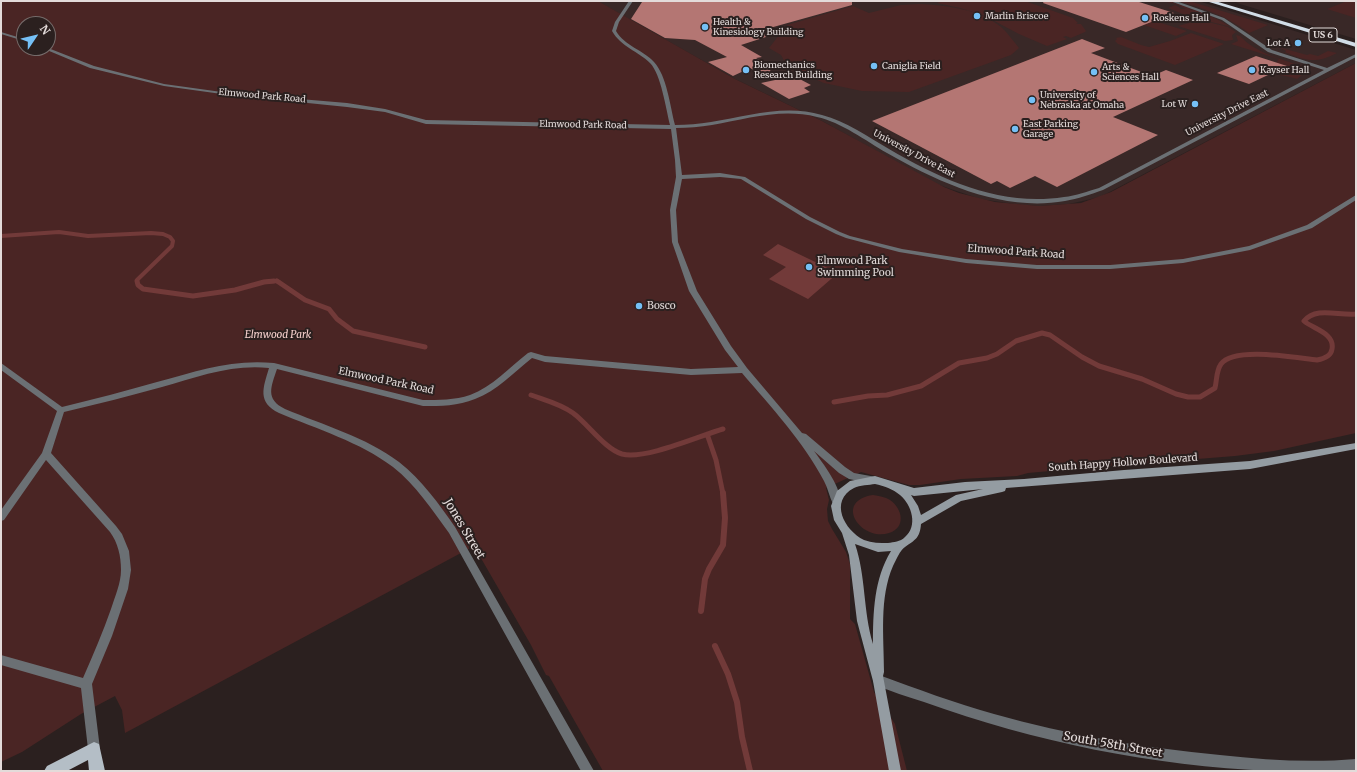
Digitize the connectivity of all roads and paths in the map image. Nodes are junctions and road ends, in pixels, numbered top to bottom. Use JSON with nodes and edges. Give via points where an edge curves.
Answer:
{"nodes":[{"id":1,"x":631,"y":1,"type":"edge"},
{"id":2,"x":1172,"y":1,"type":"edge"},
{"id":3,"x":1209,"y":1,"type":"edge"},
{"id":4,"x":1,"y":33,"type":"edge"},
{"id":5,"x":16,"y":38,"type":"edge"},
{"id":6,"x":1356,"y":45,"type":"edge"},
{"id":7,"x":56,"y":53,"type":"edge"},
{"id":8,"x":1356,"y":55,"type":"edge"},
{"id":9,"x":1328,"y":70,"type":"junction"},
{"id":10,"x":673,"y":126,"type":"junction"},
{"id":11,"x":679,"y":177,"type":"junction"},
{"id":12,"x":1356,"y":197,"type":"edge"},
{"id":13,"x":1,"y":366,"type":"edge"},
{"id":14,"x":274,"y":366,"type":"junction"},
{"id":15,"x":744,"y":370,"type":"junction"},
{"id":16,"x":61,"y":410,"type":"junction"},
{"id":17,"x":795,"y":429,"type":"junction"},
{"id":18,"x":1356,"y":446,"type":"edge"},
{"id":19,"x":46,"y":454,"type":"junction"},
{"id":20,"x":875,"y":480,"type":"junction"},
{"id":21,"x":1024,"y":483,"type":"junction"},
{"id":22,"x":892,"y":485,"type":"junction"},
{"id":23,"x":836,"y":501,"type":"junction"},
{"id":24,"x":1,"y":516,"type":"edge"},
{"id":25,"x":918,"y":521,"type":"junction"},
{"id":26,"x":847,"y":533,"type":"junction"},
{"id":27,"x":900,"y":545,"type":"junction"},
{"id":28,"x":1,"y":660,"type":"edge"},
{"id":29,"x":879,"y":681,"type":"junction"},
{"id":30,"x":86,"y":684,"type":"junction"},
{"id":31,"x":94,"y":749,"type":"junction"},
{"id":32,"x":1356,"y":765,"type":"edge"},
{"id":33,"x":52,"y":771,"type":"edge"},
{"id":34,"x":97,"y":771,"type":"edge"},
{"id":35,"x":588,"y":771,"type":"edge"},
{"id":36,"x":895,"y":771,"type":"edge"}],
"edges":[{"from":1,"to":10,"type":"street","via":[[615,26],[615,34],[646,57],[659,71]]},
{"from":2,"to":9,"type":"street","via":[[1224,18],[1270,51]]},
{"from":3,"to":6,"type":"highway","number":"US 6"},
{"from":4,"to":5,"type":"street"},
{"from":7,"to":10,"type":"street","name":"Elmwood Park Road","via":[[92,68],[164,85],[229,94],[347,104],[426,122]]},
{"from":8,"to":9,"type":"street","name":"University Drive East"},
{"from":9,"to":10,"type":"street","name":"University Drive East","via":[[1101,189],[1075,198],[1047,202],[999,198],[949,183],[837,122],[806,112],[770,112],[710,124]]},
{"from":10,"to":11,"type":"street"},
{"from":11,"to":12,"type":"street","name":"Elmwood Park Road","via":[[742,178],[830,229],[888,247],[928,256],[1052,267],[1146,265],[1240,249],[1273,241],[1315,224]]},
{"from":11,"to":15,"type":"street","via":[[673,210],[674,242],[702,307]]},
{"from":13,"to":16,"type":"street"},
{"from":14,"to":15,"type":"street","name":"Elmwood Park Road","via":[[423,403],[442,404],[480,395],[531,355],[545,359],[660,370]]},
{"from":14,"to":16,"type":"street","name":"Elmwood Park Road","via":[[255,364],[222,367]]},
{"from":14,"to":35,"type":"street","name":"Jones Street","via":[[267,393],[268,401],[282,411],[381,455],[407,474],[430,498],[452,530]]},
{"from":15,"to":17,"type":"street"},
{"from":16,"to":19,"type":"street"},
{"from":17,"to":20,"type":"street","via":[[842,470],[852,476]]},
{"from":17,"to":23,"type":"street","via":[[827,477]]},
{"from":18,"to":21,"type":"street","name":"South Happy Hollow Boulevard","via":[[1250,465]]},
{"from":19,"to":24,"type":"street"},
{"from":19,"to":30,"type":"street","via":[[113,530],[124,551],[126,570],[123,588]]},
{"from":20,"to":22,"type":"street"},
{"from":20,"to":23,"type":"street","via":[[850,484]]},
{"from":21,"to":22,"type":"street","name":"South Happy Hollow Boulevard","via":[[914,492]]},
{"from":21,"to":25,"type":"street","via":[[959,498]]},
{"from":22,"to":25,"type":"street","via":[[911,500]]},
{"from":23,"to":26,"type":"street","via":[[836,512]]},
{"from":25,"to":27,"type":"street","via":[[916,531],[910,539]]},
{"from":26,"to":27,"type":"street","via":[[872,547],[887,548]]},
{"from":26,"to":29,"type":"street","via":[[854,556],[862,621]]},
{"from":27,"to":29,"type":"street","via":[[889,565],[883,587],[879,615]]},
{"from":28,"to":30,"type":"street"},
{"from":29,"to":32,"type":"street","name":"South 58th Street","via":[[959,709],[1109,747],[1193,759],[1276,766]]},
{"from":29,"to":36,"type":"street"},
{"from":30,"to":31,"type":"street"},
{"from":31,"to":33,"type":"main road"},
{"from":31,"to":34,"type":"main road"}]}
